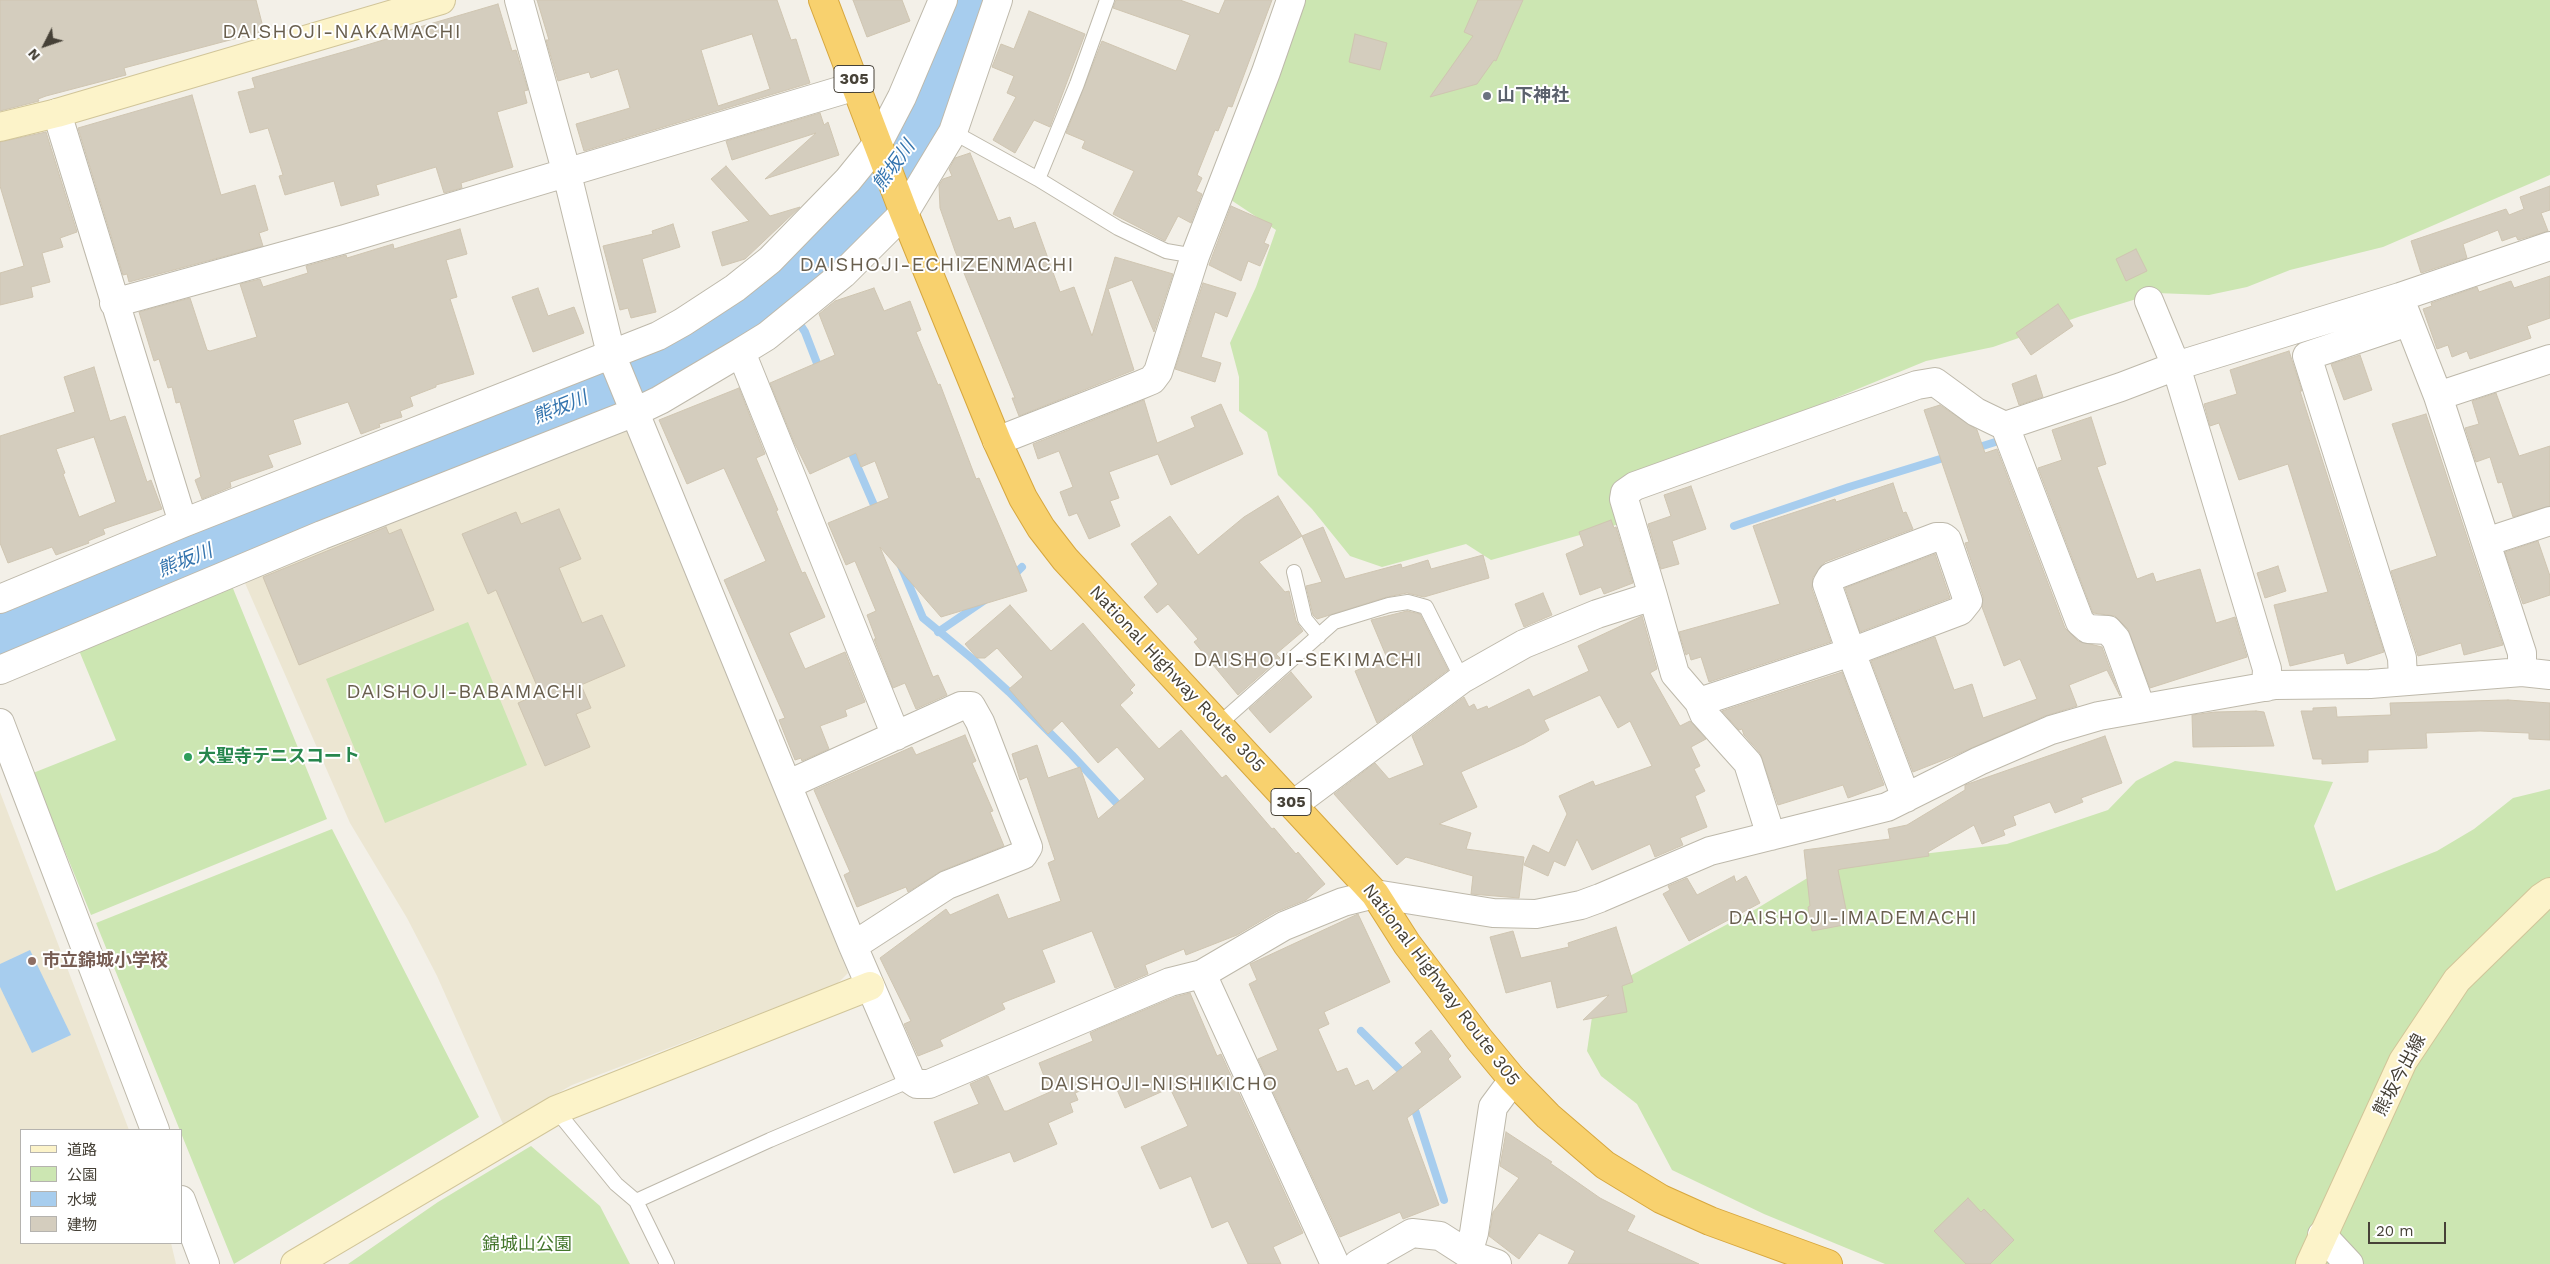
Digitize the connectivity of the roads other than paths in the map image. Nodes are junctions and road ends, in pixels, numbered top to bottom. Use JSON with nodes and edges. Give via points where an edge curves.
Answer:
{"nodes":[{"id":1,"x":442,"y":0,"type":"edge"},
{"id":2,"x":519,"y":0,"type":"edge"},
{"id":3,"x":823,"y":0,"type":"edge"},
{"id":4,"x":943,"y":0,"type":"edge"},
{"id":5,"x":998,"y":0,"type":"edge"},
{"id":6,"x":1107,"y":0,"type":"edge"},
{"id":7,"x":1291,"y":0,"type":"edge"},
{"id":8,"x":856,"y":86,"type":"junction"},
{"id":9,"x":57,"y":113,"type":"junction"},
{"id":10,"x":0,"y":127,"type":"edge"},
{"id":11,"x":953,"y":132,"type":"junction"},
{"id":12,"x":881,"y":151,"type":"junction"},
{"id":13,"x":567,"y":174,"type":"junction"},
{"id":14,"x":1038,"y":179,"type":"junction"},
{"id":15,"x":902,"y":207,"type":"junction"},
{"id":16,"x":2550,"y":246,"type":"edge"},
{"id":17,"x":1195,"y":256,"type":"junction"},
{"id":18,"x":2149,"y":301,"type":"dead end"},
{"id":19,"x":114,"y":303,"type":"junction"},
{"id":20,"x":2404,"y":309,"type":"junction"},
{"id":21,"x":741,"y":352,"type":"junction"},
{"id":22,"x":2550,"y":359,"type":"edge"},
{"id":23,"x":614,"y":360,"type":"junction"},
{"id":24,"x":2176,"y":366,"type":"junction"},
{"id":25,"x":2438,"y":396,"type":"junction"},
{"id":26,"x":634,"y":409,"type":"junction"},
{"id":27,"x":2005,"y":426,"type":"junction"},
{"id":28,"x":997,"y":442,"type":"junction"},
{"id":29,"x":2550,"y":521,"type":"edge"},
{"id":30,"x":183,"y":523,"type":"junction"},
{"id":31,"x":2486,"y":542,"type":"junction"},
{"id":32,"x":1294,"y":572,"type":"dead end"},
{"id":33,"x":1653,"y":596,"type":"junction"},
{"id":34,"x":0,"y":599,"type":"edge"},
{"id":35,"x":1319,"y":636,"type":"junction"},
{"id":36,"x":1851,"y":652,"type":"junction"},
{"id":37,"x":0,"y":670,"type":"edge"},
{"id":38,"x":2522,"y":672,"type":"junction"},
{"id":39,"x":2550,"y":675,"type":"edge"},
{"id":40,"x":1462,"y":679,"type":"junction"},
{"id":41,"x":2403,"y":680,"type":"junction"},
{"id":42,"x":2266,"y":687,"type":"junction"},
{"id":43,"x":1699,"y":702,"type":"junction"},
{"id":44,"x":2141,"y":708,"type":"junction"},
{"id":45,"x":0,"y":723,"type":"edge"},
{"id":46,"x":1219,"y":724,"type":"junction"},
{"id":47,"x":896,"y":736,"type":"junction"},
{"id":48,"x":788,"y":784,"type":"junction"},
{"id":49,"x":1906,"y":798,"type":"junction"},
{"id":50,"x":1293,"y":804,"type":"junction"},
{"id":51,"x":1771,"y":836,"type":"junction"},
{"id":52,"x":2550,"y":892,"type":"edge"},
{"id":53,"x":1375,"y":894,"type":"junction"},
{"id":54,"x":853,"y":946,"type":"junction"},
{"id":55,"x":1202,"y":974,"type":"junction"},
{"id":56,"x":870,"y":986,"type":"junction"},
{"id":57,"x":911,"y":1080,"type":"junction"},
{"id":58,"x":1513,"y":1080,"type":"junction"},
{"id":59,"x":556,"y":1110,"type":"junction"},
{"id":60,"x":155,"y":1129,"type":"edge"},
{"id":61,"x":636,"y":1201,"type":"junction"},
{"id":62,"x":182,"y":1203,"type":"edge"},
{"id":63,"x":2322,"y":1235,"type":"junction"},
{"id":64,"x":1468,"y":1254,"type":"junction"},
{"id":65,"x":205,"y":1264,"type":"edge"},
{"id":66,"x":295,"y":1264,"type":"edge"},
{"id":67,"x":668,"y":1264,"type":"edge"},
{"id":68,"x":1335,"y":1264,"type":"edge"},
{"id":69,"x":1358,"y":1264,"type":"edge"},
{"id":70,"x":1497,"y":1264,"type":"edge"},
{"id":71,"x":1828,"y":1264,"type":"edge"},
{"id":72,"x":2310,"y":1264,"type":"edge"},
{"id":73,"x":2349,"y":1264,"type":"edge"}],
"edges":[{"from":1,"to":9,"type":"street"},
{"from":2,"to":13,"type":"street"},
{"from":3,"to":8,"type":"highway","name":"National Highway Route 305","number":"305"},
{"from":4,"to":12,"type":"street"},
{"from":5,"to":11,"type":"street"},
{"from":6,"to":14,"type":"lane"},
{"from":7,"to":17,"type":"street"},
{"from":8,"to":12,"type":"highway","name":"National Highway Route 305","number":"305"},
{"from":8,"to":13,"type":"street"},
{"from":9,"to":10,"type":"street"},
{"from":9,"to":19,"type":"street"},
{"from":11,"to":14,"type":"lane"},
{"from":11,"to":15,"type":"street"},
{"from":12,"to":15,"type":"highway","name":"National Highway Route 305","number":"305"},
{"from":12,"to":23,"type":"street","via":[[848,180],[802,230],[735,288]]},
{"from":13,"to":19,"type":"street"},
{"from":13,"to":23,"type":"street"},
{"from":14,"to":17,"type":"lane","via":[[1126,232],[1166,251]]},
{"from":15,"to":21,"type":"street","via":[[843,274],[767,336]]},
{"from":15,"to":28,"type":"highway","name":"National Highway Route 305","number":"305"},
{"from":16,"to":20,"type":"street"},
{"from":17,"to":28,"type":"street","via":[[1158,372],[1152,380]]},
{"from":18,"to":24,"type":"street"},
{"from":19,"to":30,"type":"street"},
{"from":20,"to":24,"type":"street"},
{"from":20,"to":25,"type":"street"},
{"from":20,"to":41,"type":"street","via":[[2307,356],[2402,658]]},
{"from":21,"to":26,"type":"street","via":[[660,400]]},
{"from":21,"to":47,"type":"street"},
{"from":22,"to":25,"type":"street"},
{"from":23,"to":26,"type":"street"},
{"from":23,"to":30,"type":"street"},
{"from":24,"to":27,"type":"street"},
{"from":24,"to":42,"type":"street","via":[[2267,669]]},
{"from":25,"to":31,"type":"street"},
{"from":26,"to":37,"type":"street"},
{"from":26,"to":48,"type":"street"},
{"from":27,"to":33,"type":"street","via":[[1976,412],[1935,382],[1917,385],[1635,486],[1625,493],[1624,499]]},
{"from":27,"to":44,"type":"street","via":[[2080,622],[2088,629],[2108,630],[2116,639]]},
{"from":28,"to":46,"type":"highway","name":"National Highway Route 305","number":"305","via":[[1023,498],[1065,559]]},
{"from":29,"to":31,"type":"street"},
{"from":30,"to":34,"type":"street"},
{"from":31,"to":38,"type":"street","via":[[2522,653]]},
{"from":32,"to":35,"type":"lane","via":[[1305,619]]},
{"from":33,"to":40,"type":"street","via":[[1597,614],[1524,644]]},
{"from":33,"to":43,"type":"street","via":[[1675,674]]},
{"from":35,"to":40,"type":"lane","via":[[1334,622],[1389,605],[1408,602],[1426,607]]},
{"from":35,"to":46,"type":"lane"},
{"from":36,"to":36,"type":"street","via":[[1827,584],[1831,577],[1943,536],[1968,601],[1965,607]]},
{"from":36,"to":43,"type":"street"},
{"from":36,"to":49,"type":"street"},
{"from":38,"to":39,"type":"street"},
{"from":38,"to":41,"type":"street"},
{"from":40,"to":50,"type":"street"},
{"from":41,"to":42,"type":"street"},
{"from":42,"to":44,"type":"street"},
{"from":43,"to":51,"type":"street","via":[[1704,714],[1748,763]]},
{"from":44,"to":49,"type":"street","via":[[2051,730],[1979,761]]},
{"from":45,"to":60,"type":"street"},
{"from":46,"to":50,"type":"highway","name":"National Highway Route 305","number":"305"},
{"from":47,"to":48,"type":"street"},
{"from":47,"to":54,"type":"street","via":[[961,706],[971,706],[1028,847],[1024,855],[947,886]]},
{"from":48,"to":54,"type":"street"},
{"from":49,"to":51,"type":"street","via":[[1887,807]]},
{"from":50,"to":53,"type":"highway","name":"National Highway Route 305","number":"305"},
{"from":51,"to":53,"type":"street","via":[[1710,851],[1594,900],[1536,914],[1493,913]]},
{"from":52,"to":63,"type":"street","name":"熊坂今出線","via":[[2457,980],[2408,1053]]},
{"from":53,"to":55,"type":"street","via":[[1343,902],[1284,926]]},
{"from":53,"to":58,"type":"highway","name":"National Highway Route 305","number":"305","via":[[1407,944]]},
{"from":54,"to":56,"type":"street"},
{"from":55,"to":57,"type":"street","via":[[1170,982],[929,1084],[917,1084]]},
{"from":55,"to":68,"type":"street"},
{"from":56,"to":57,"type":"street"},
{"from":56,"to":59,"type":"street"},
{"from":57,"to":61,"type":"lane"},
{"from":58,"to":64,"type":"street","via":[[1493,1107]]},
{"from":58,"to":71,"type":"highway","name":"National Highway Route 305","number":"305","via":[[1581,1145],[1630,1183],[1710,1221]]},
{"from":59,"to":61,"type":"lane","via":[[616,1184]]},
{"from":59,"to":66,"type":"street"},
{"from":61,"to":67,"type":"lane"},
{"from":62,"to":65,"type":"street"},
{"from":63,"to":72,"type":"street","name":"熊坂今出線"},
{"from":63,"to":73,"type":"street"},
{"from":64,"to":69,"type":"street","via":[[1440,1236],[1412,1234]]},
{"from":64,"to":70,"type":"street"}]}
